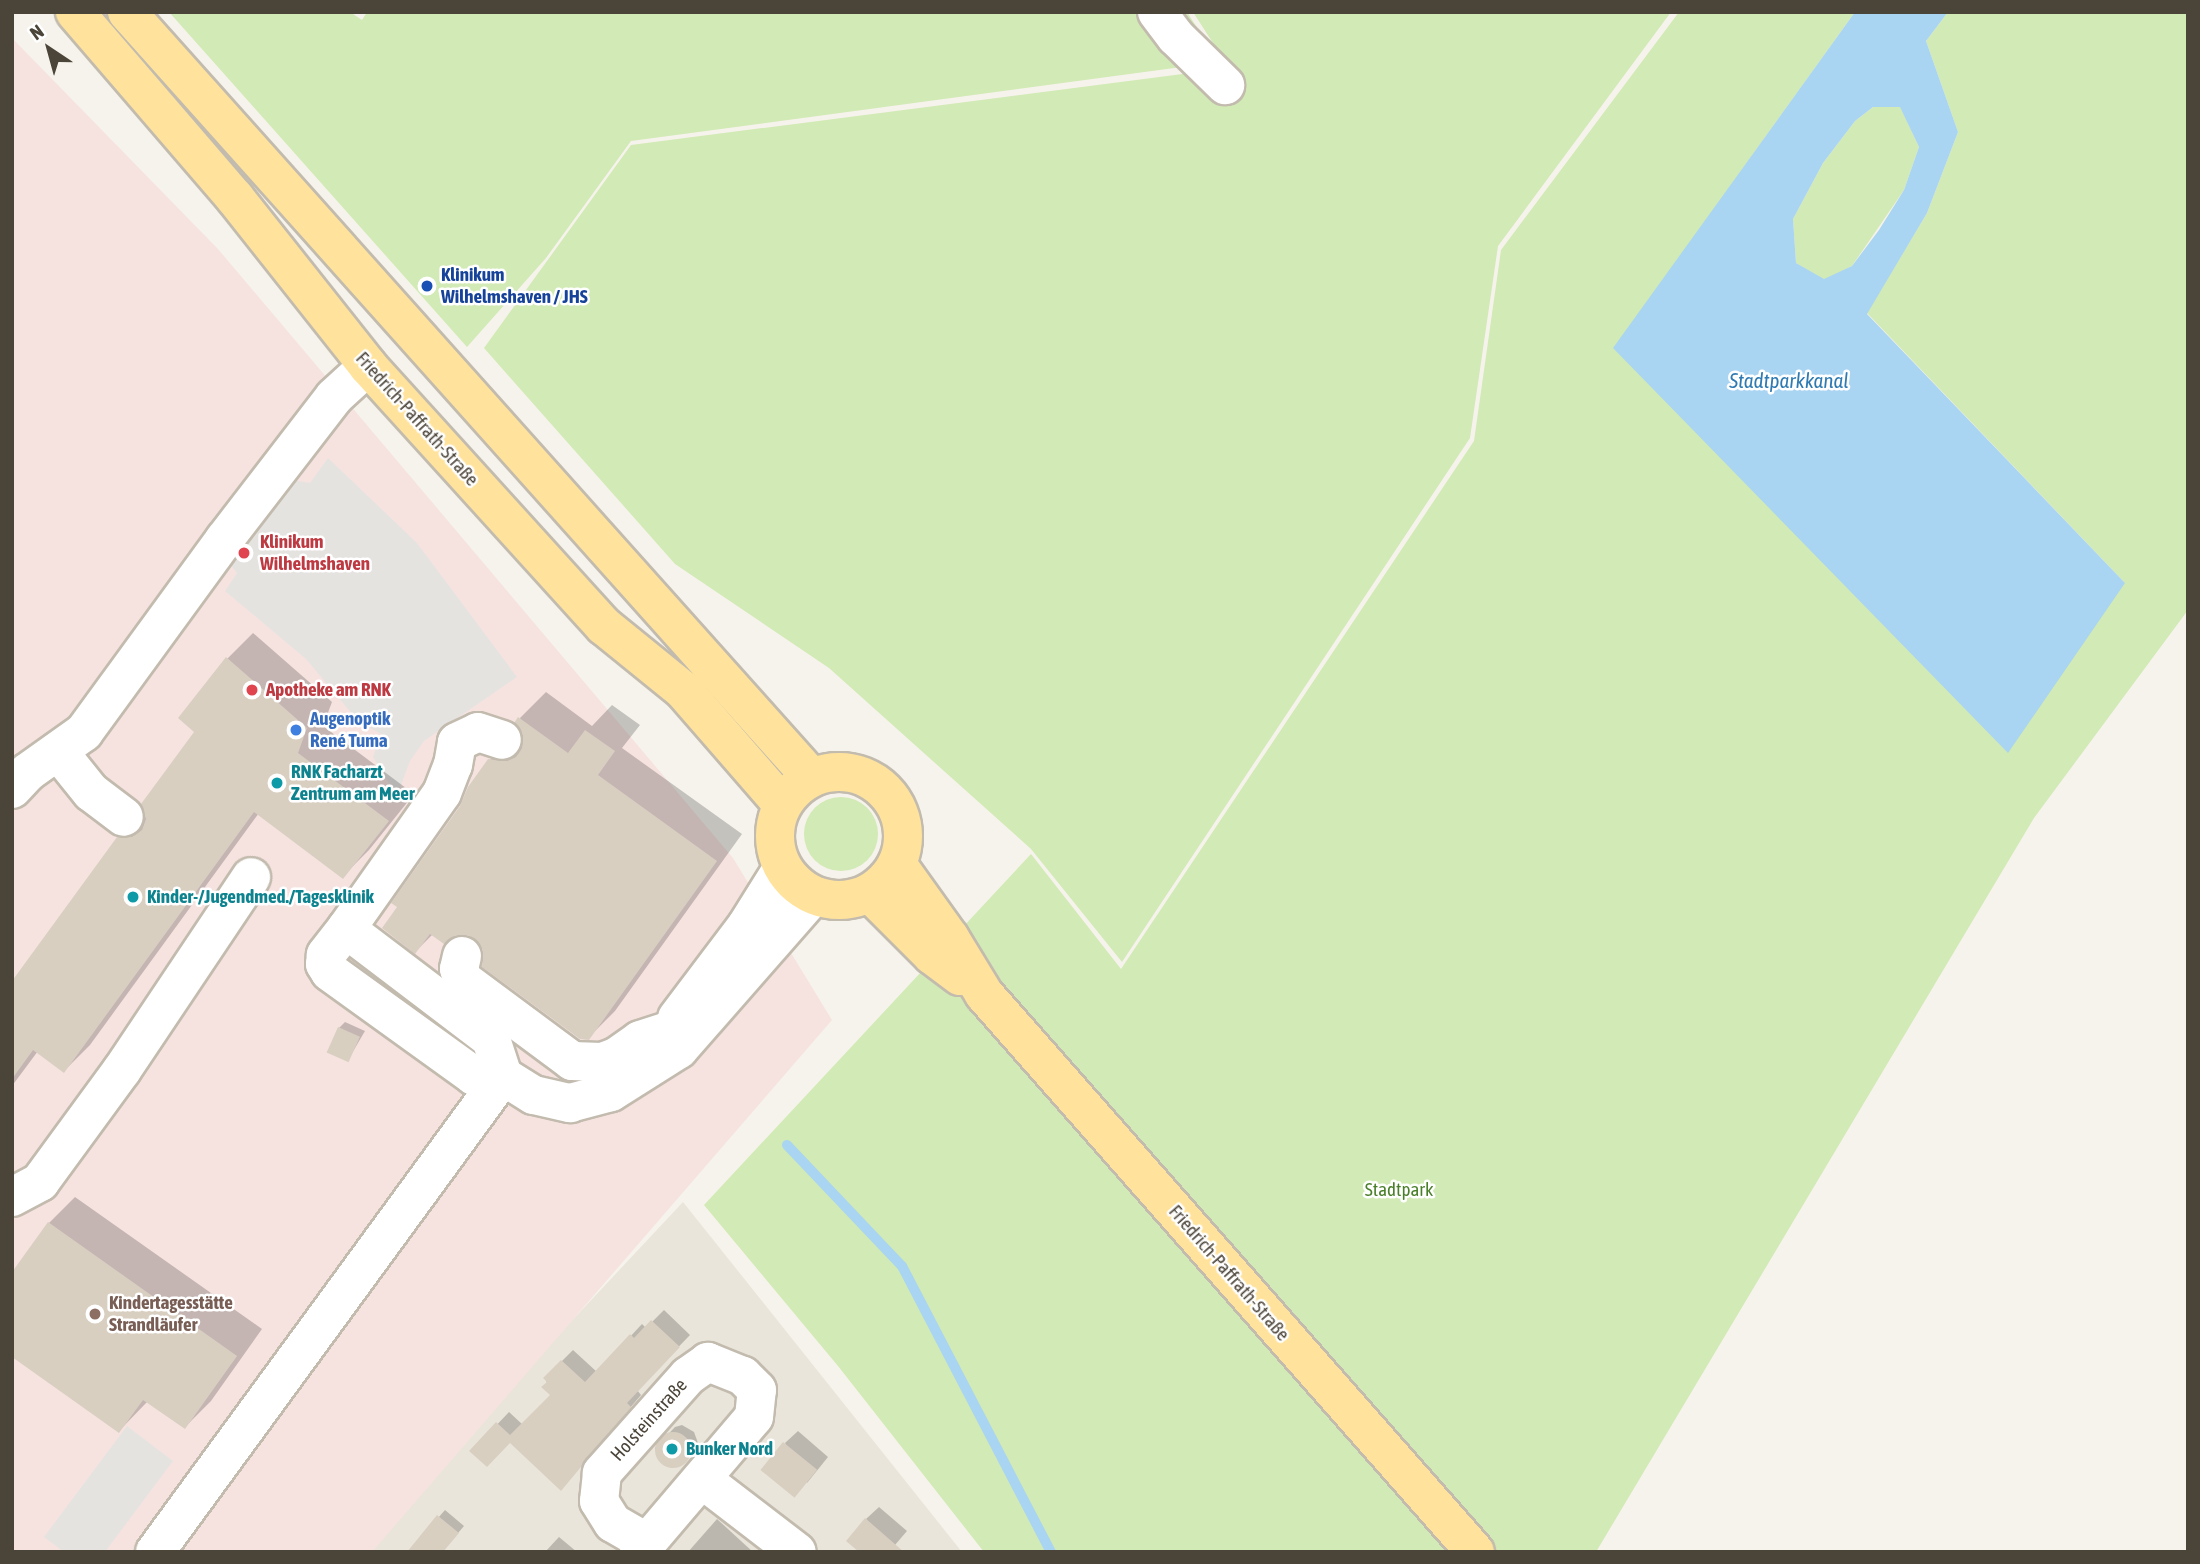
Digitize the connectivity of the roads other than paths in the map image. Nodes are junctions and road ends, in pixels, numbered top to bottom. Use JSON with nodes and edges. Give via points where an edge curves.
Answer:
{"nodes":[{"id":1,"x":75,"y":12,"type":"edge"},
{"id":2,"x":127,"y":12,"type":"edge"},
{"id":3,"x":1157,"y":12,"type":"edge"},
{"id":4,"x":1225,"y":85,"type":"dead end"},
{"id":5,"x":368,"y":366,"type":"junction"},
{"id":6,"x":502,"y":740,"type":"dead end"},
{"id":7,"x":58,"y":751,"type":"junction"},
{"id":8,"x":811,"y":777,"type":"junction"},
{"id":9,"x":12,"y":789,"type":"edge"},
{"id":10,"x":782,"y":804,"type":"junction"},
{"id":11,"x":124,"y":817,"type":"dead end"},
{"id":12,"x":897,"y":864,"type":"junction"},
{"id":13,"x":782,"y":869,"type":"junction"},
{"id":14,"x":251,"y":877,"type":"dead end"},
{"id":15,"x":870,"y":893,"type":"junction"},
{"id":16,"x":813,"y":896,"type":"junction"},
{"id":17,"x":346,"y":929,"type":"junction"},
{"id":18,"x":461,"y":956,"type":"dead end"},
{"id":19,"x":410,"y":978,"type":"junction"},
{"id":20,"x":984,"y":995,"type":"junction"},
{"id":21,"x":501,"y":1010,"type":"junction"},
{"id":22,"x":453,"y":1011,"type":"junction"},
{"id":23,"x":385,"y":1012,"type":"junction"},
{"id":24,"x":666,"y":1032,"type":"junction"},
{"id":25,"x":503,"y":1076,"type":"junction"},
{"id":26,"x":640,"y":1076,"type":"junction"},
{"id":27,"x":12,"y":1197,"type":"edge"},
{"id":28,"x":703,"y":1480,"type":"junction"},
{"id":29,"x":643,"y":1547,"type":"edge"},
{"id":30,"x":155,"y":1552,"type":"edge"},
{"id":31,"x":797,"y":1552,"type":"edge"},
{"id":32,"x":1475,"y":1552,"type":"edge"}],
"edges":[{"from":1,"to":5,"type":"main road","name":"Friedrich-Paffrath-Straße","via":[[235,198]]},
{"from":2,"to":8,"type":"main road"},
{"from":3,"to":4,"type":"street"},
{"from":5,"to":7,"type":"street","via":[[325,408],[85,732]]},
{"from":5,"to":10,"type":"main road","name":"Friedrich-Paffrath-Straße","via":[[604,626],[683,690]]},
{"from":6,"to":17,"type":"street","via":[[478,732],[457,742],[442,793]]},
{"from":7,"to":9,"type":"street"},
{"from":7,"to":11,"type":"street","via":[[91,793]]},
{"from":8,"to":10,"type":"main road"},
{"from":8,"to":12,"type":"main road","via":[[850,772],[885,791],[903,826]]},
{"from":10,"to":13,"type":"main road","via":[[774,825]]},
{"from":12,"to":15,"type":"main road","via":[[886,881]]},
{"from":12,"to":20,"type":"main road","name":"Friedrich-Paffrath-Straße"},
{"from":13,"to":16,"type":"main road"},
{"from":13,"to":24,"type":"street","via":[[747,925]]},
{"from":14,"to":27,"type":"street","via":[[122,1070],[40,1182]]},
{"from":15,"to":16,"type":"main road","via":[[852,900]]},
{"from":15,"to":20,"type":"main road","name":"Friedrich-Paffrath-Straße","via":[[932,955]]},
{"from":16,"to":26,"type":"street","via":[[679,1049]]},
{"from":17,"to":19,"type":"street"},
{"from":17,"to":23,"type":"street","via":[[325,964]]},
{"from":18,"to":21,"type":"street","via":[[463,980]]},
{"from":19,"to":22,"type":"street"},
{"from":19,"to":23,"type":"street"},
{"from":20,"to":32,"type":"main road","name":"Friedrich-Paffrath-Straße"},
{"from":21,"to":22,"type":"street"},
{"from":21,"to":24,"type":"street","via":[[572,1061],[602,1062],[640,1040]]},
{"from":22,"to":25,"type":"street","via":[[491,1039]]},
{"from":23,"to":25,"type":"street","via":[[474,1076]]},
{"from":24,"to":26,"type":"street"},
{"from":25,"to":26,"type":"street","via":[[534,1095],[570,1103],[611,1092]]},
{"from":25,"to":30,"type":"street"},
{"from":28,"to":29,"type":"street","name":"Holsteinstraße"},
{"from":28,"to":29,"type":"street","name":"Holsteinstraße","via":[[754,1417],[757,1390],[743,1376],[708,1362],[688,1376],[602,1473],[599,1501],[613,1523]]},
{"from":28,"to":31,"type":"street"}]}
